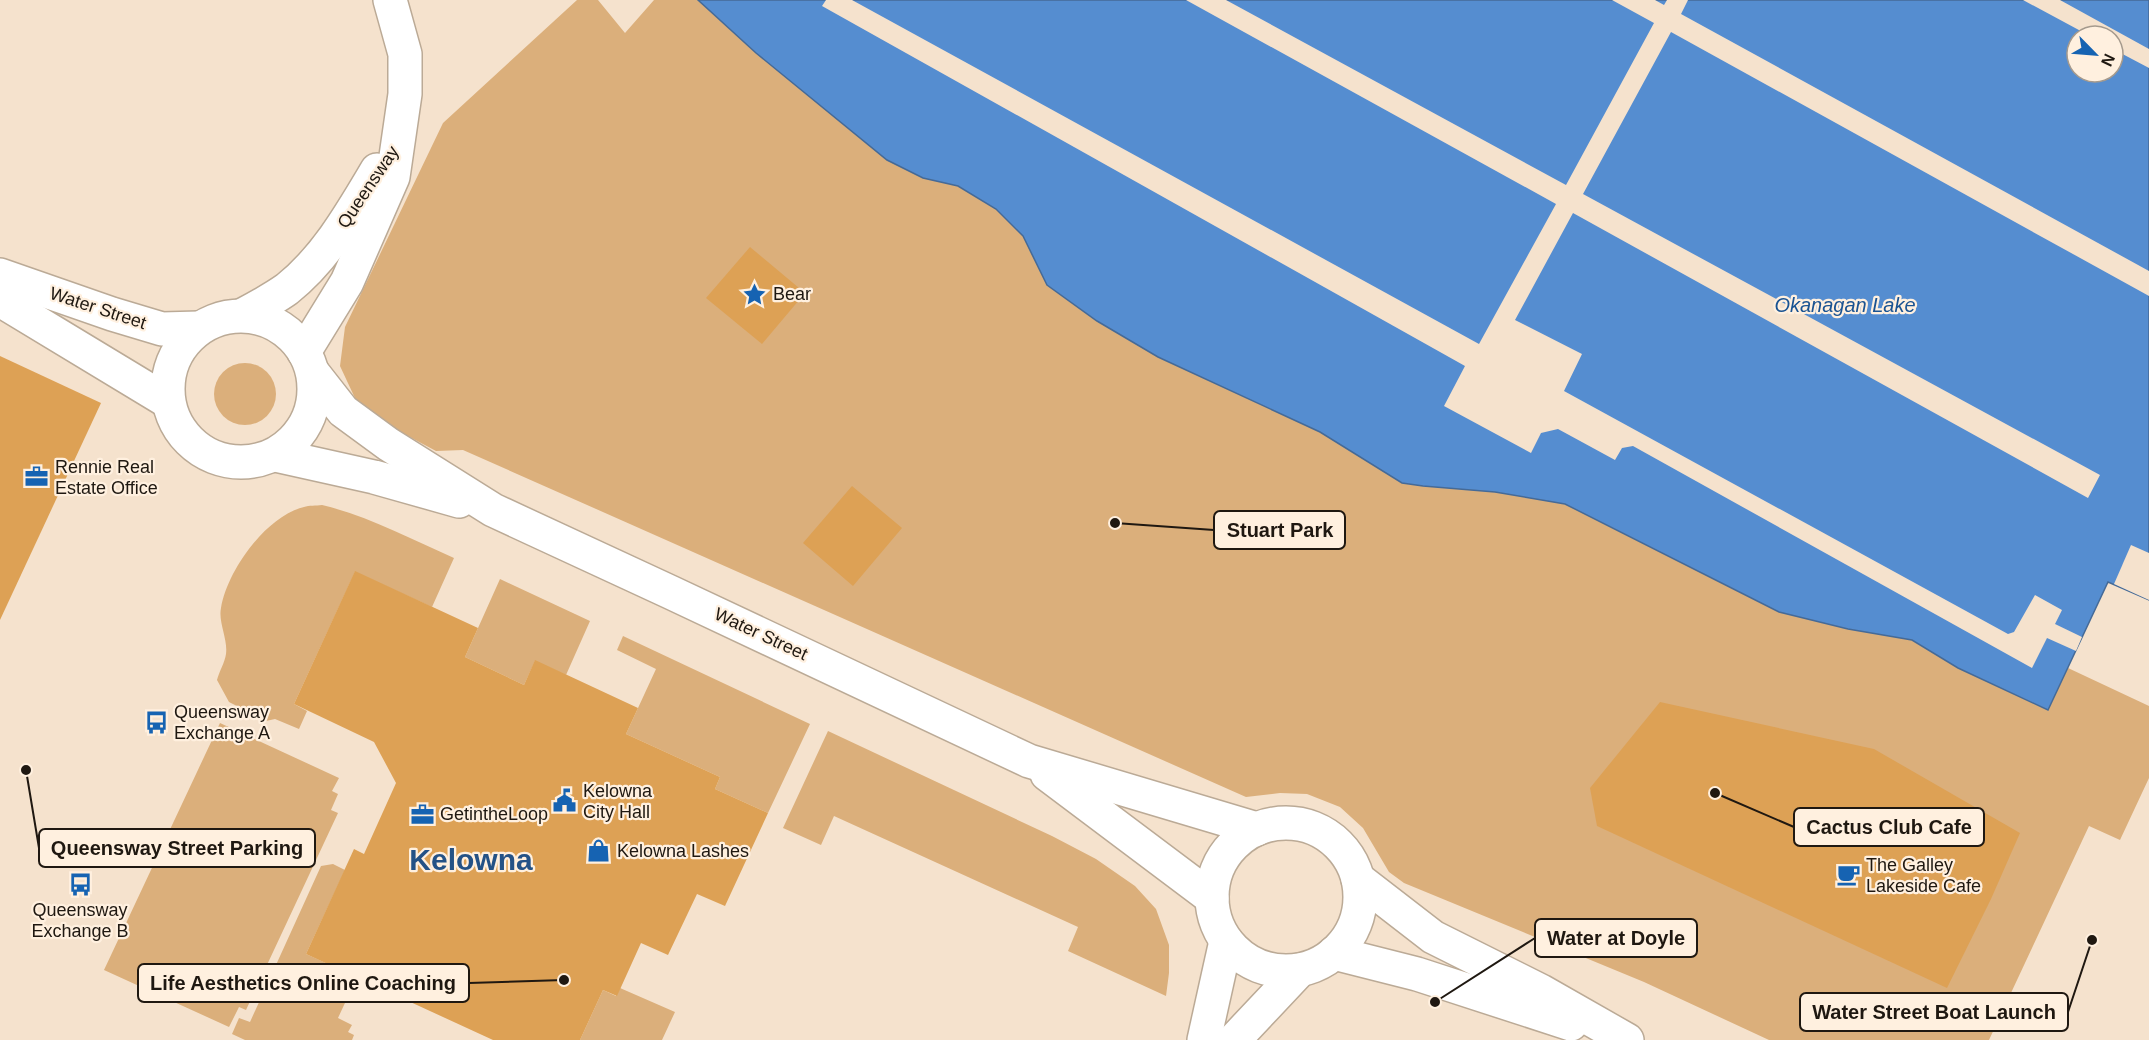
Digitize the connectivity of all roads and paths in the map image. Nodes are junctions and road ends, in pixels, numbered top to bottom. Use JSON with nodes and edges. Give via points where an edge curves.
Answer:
{"nodes":[{"id":1,"x":390,"y":0,"type":"edge"},
{"id":2,"x":399,"y":140,"type":"junction"},
{"id":3,"x":0,"y":275,"type":"edge"},
{"id":4,"x":0,"y":300,"type":"edge"},
{"id":5,"x":243,"y":315,"type":"junction"},
{"id":6,"x":199,"y":328,"type":"junction"},
{"id":7,"x":309,"y":363,"type":"junction"},
{"id":8,"x":167,"y":401,"type":"junction"},
{"id":9,"x":275,"y":454,"type":"junction"},
{"id":10,"x":493,"y":510,"type":"junction"},
{"id":11,"x":1029,"y":761,"type":"junction"},
{"id":12,"x":1257,"y":829,"type":"junction"},
{"id":13,"x":1358,"y":879,"type":"junction"},
{"id":14,"x":1212,"y":898,"type":"junction"},
{"id":15,"x":1226,"y":940,"type":"junction"},
{"id":16,"x":1334,"y":953,"type":"junction"},
{"id":17,"x":1300,"y":970,"type":"junction"},
{"id":18,"x":1204,"y":1040,"type":"edge"},
{"id":19,"x":1234,"y":1040,"type":"edge"},
{"id":20,"x":1626,"y":1040,"type":"edge"}],
"edges":[{"from":1,"to":2,"type":"main road","via":[[405,54]]},
{"from":2,"to":5,"type":"main road","name":"Queensway","via":[[349,218],[314,263],[288,287]]},
{"from":2,"to":7,"type":"main road","name":"Queensway","via":[[393,177]]},
{"from":3,"to":6,"type":"main road","name":"Water Street","via":[[162,329]]},
{"from":4,"to":8,"type":"main road","name":"Water Street"},
{"from":5,"to":6,"type":"main road","via":[[218,319]]},
{"from":5,"to":7,"type":"main road","via":[[267,320],[288,333]]},
{"from":6,"to":8,"type":"main road","via":[[183,341],[167,380]]},
{"from":7,"to":9,"type":"main road","via":[[313,403],[309,417],[295,439]]},
{"from":7,"to":10,"type":"main road","name":"Water Street","via":[[343,411]]},
{"from":8,"to":9,"type":"main road","via":[[174,422],[193,446],[220,460],[250,464]]},
{"from":9,"to":10,"type":"main road","name":"Water Street"},
{"from":10,"to":11,"type":"main road","name":"Water Street"},
{"from":11,"to":12,"type":"main road","name":"Water Street"},
{"from":11,"to":14,"type":"main road","name":"Water Street"},
{"from":12,"to":13,"type":"main road","via":[[1299,824],[1319,831],[1337,843]]},
{"from":12,"to":14,"type":"main road","via":[[1224,856],[1215,876]]},
{"from":13,"to":16,"type":"main road","via":[[1360,901],[1356,921]]},
{"from":13,"to":20,"type":"main road","via":[[1433,937]]},
{"from":14,"to":15,"type":"main road","via":[[1215,921]]},
{"from":15,"to":17,"type":"main road","via":[[1242,957],[1261,967],[1280,972]]},
{"from":15,"to":18,"type":"main road"},
{"from":16,"to":17,"type":"main road"},
{"from":16,"to":20,"type":"main road","via":[[1417,974]]},
{"from":17,"to":19,"type":"main road"}]}
